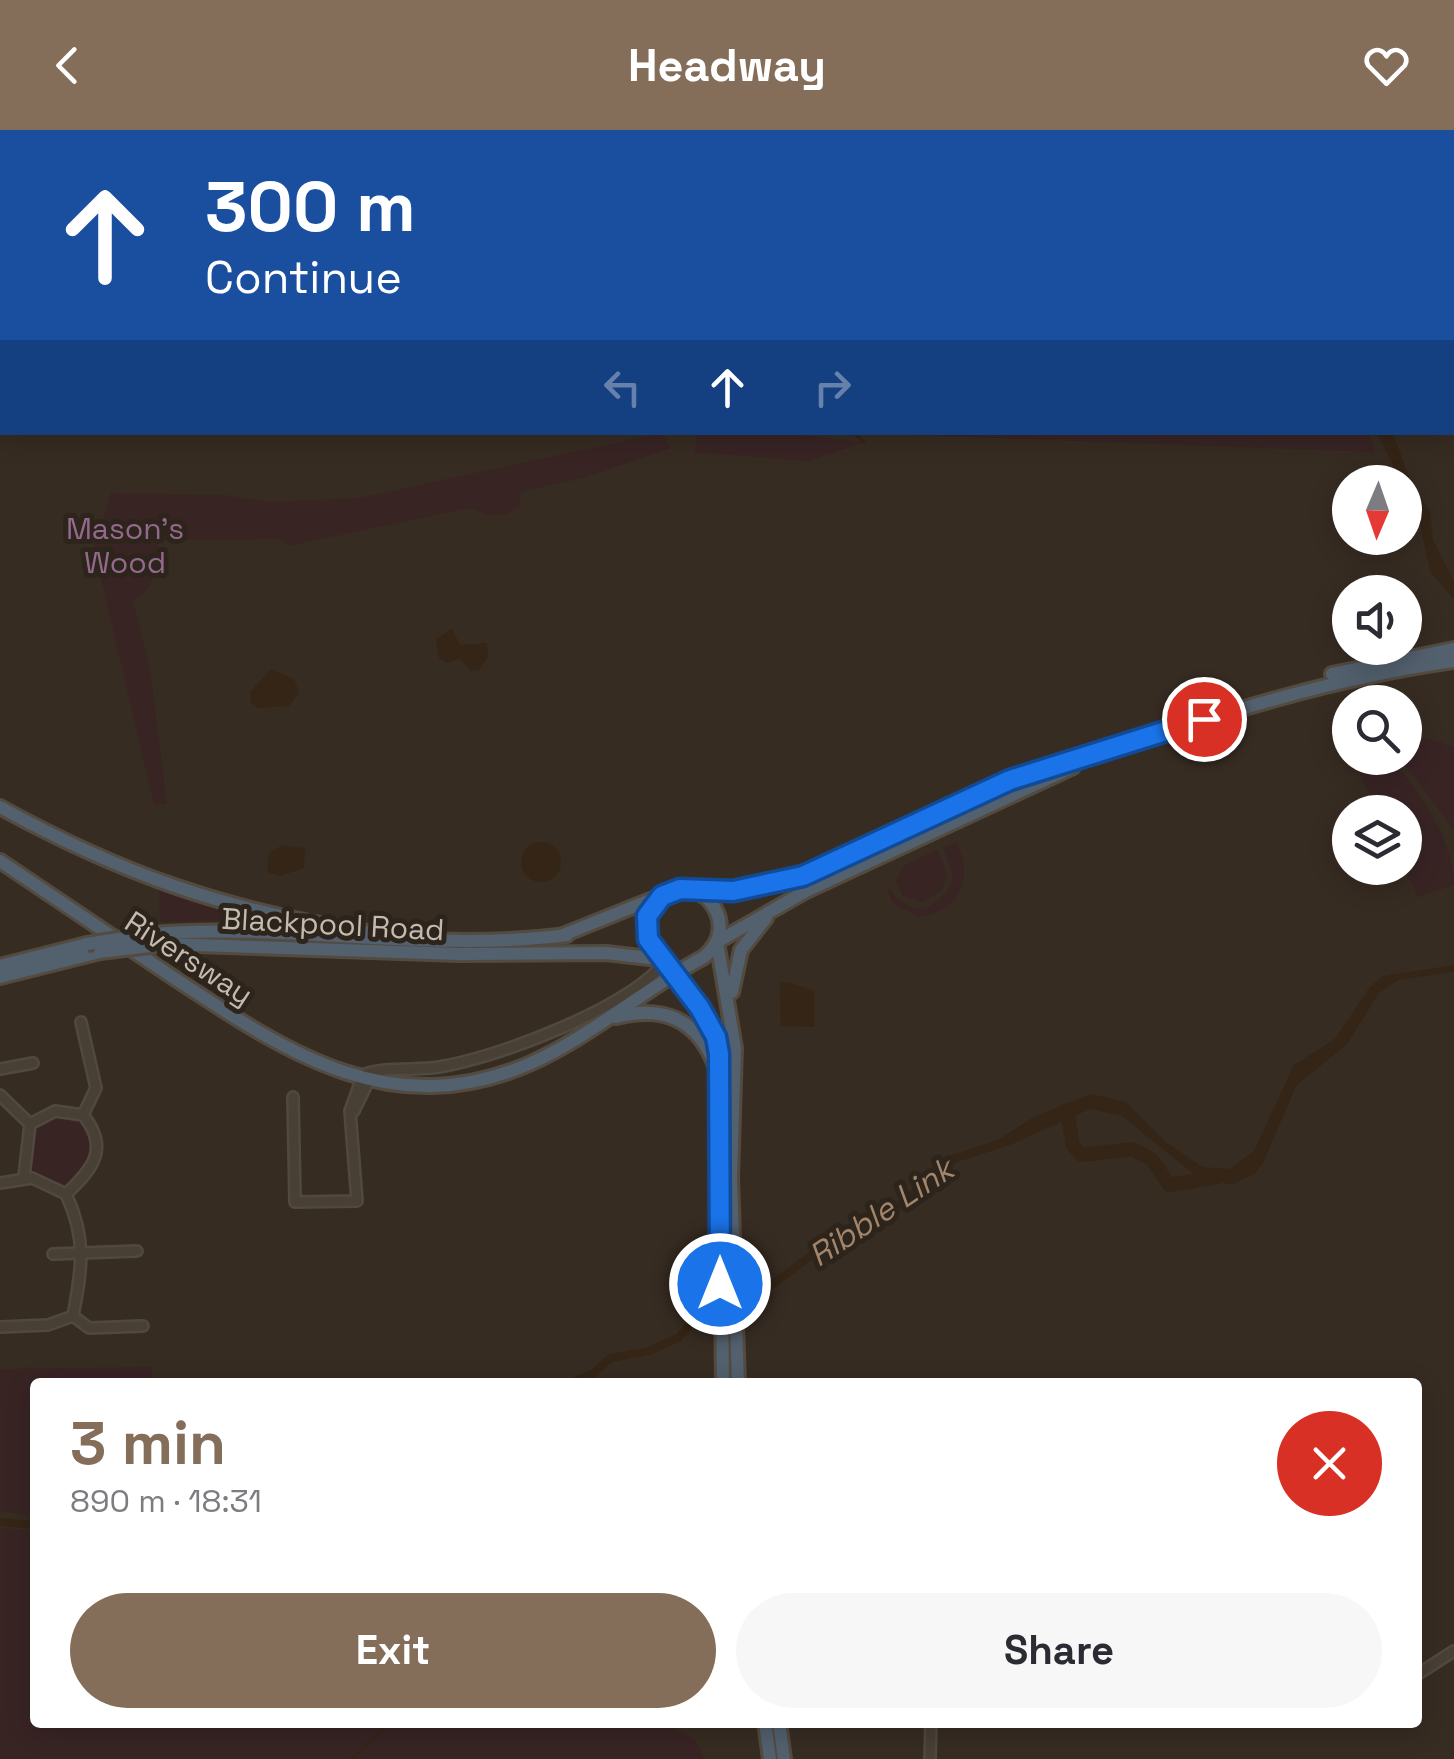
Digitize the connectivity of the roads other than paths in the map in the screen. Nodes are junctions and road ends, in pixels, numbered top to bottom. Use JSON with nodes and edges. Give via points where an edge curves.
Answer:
{"nodes":[{"id":1,"x":1454,"y":650,"type":"edge"},
{"id":2,"x":1422,"y":659,"type":"edge"},
{"id":3,"x":1454,"y":661,"type":"edge"},
{"id":4,"x":1422,"y":662,"type":"edge"},
{"id":5,"x":1397,"y":665,"type":"edge"},
{"id":6,"x":1102,"y":753,"type":"junction"},
{"id":7,"x":0,"y":807,"type":"edge"},
{"id":8,"x":0,"y":861,"type":"edge"},
{"id":9,"x":699,"y":893,"type":"junction"},
{"id":10,"x":662,"y":896,"type":"junction"},
{"id":11,"x":778,"y":905,"type":"junction"},
{"id":12,"x":649,"y":912,"type":"junction"},
{"id":13,"x":563,"y":935,"type":"junction"},
{"id":14,"x":392,"y":940,"type":"junction"},
{"id":15,"x":717,"y":942,"type":"junction"},
{"id":16,"x":646,"y":956,"type":"junction"},
{"id":17,"x":667,"y":960,"type":"junction"},
{"id":18,"x":696,"y":962,"type":"junction"},
{"id":19,"x":0,"y":966,"type":"edge"},
{"id":20,"x":653,"y":975,"type":"junction"},
{"id":21,"x":675,"y":975,"type":"junction"},
{"id":22,"x":0,"y":978,"type":"edge"},
{"id":23,"x":732,"y":1016,"type":"junction"},
{"id":24,"x":81,"y":1022,"type":"dead end"},
{"id":25,"x":600,"y":1023,"type":"junction"},
{"id":26,"x":33,"y":1063,"type":"dead end"},
{"id":27,"x":0,"y":1068,"type":"edge"},
{"id":28,"x":365,"y":1079,"type":"junction"},
{"id":29,"x":721,"y":1082,"type":"junction"},
{"id":30,"x":293,"y":1097,"type":"dead end"},
{"id":31,"x":1,"y":1099,"type":"edge"},
{"id":32,"x":83,"y":1115,"type":"junction"},
{"id":33,"x":30,"y":1124,"type":"junction"},
{"id":34,"x":24,"y":1177,"type":"junction"},
{"id":35,"x":725,"y":1181,"type":"junction"},
{"id":36,"x":0,"y":1183,"type":"edge"},
{"id":37,"x":66,"y":1194,"type":"junction"},
{"id":38,"x":137,"y":1252,"type":"dead end"},
{"id":39,"x":82,"y":1253,"type":"junction"},
{"id":40,"x":54,"y":1254,"type":"dead end"},
{"id":41,"x":74,"y":1316,"type":"junction"},
{"id":42,"x":143,"y":1326,"type":"dead end"},
{"id":43,"x":0,"y":1327,"type":"edge"},
{"id":44,"x":723,"y":1378,"type":"edge"},
{"id":45,"x":738,"y":1378,"type":"edge"},
{"id":46,"x":1454,"y":1651,"type":"edge"},
{"id":47,"x":1422,"y":1671,"type":"edge"},
{"id":48,"x":766,"y":1728,"type":"edge"},
{"id":49,"x":780,"y":1728,"type":"edge"},
{"id":50,"x":930,"y":1728,"type":"edge"},
{"id":51,"x":930,"y":1758,"type":"edge"},
{"id":52,"x":770,"y":1759,"type":"edge"},
{"id":53,"x":784,"y":1759,"type":"edge"}],
"edges":[{"from":1,"to":2,"type":"highway"},
{"from":3,"to":4,"type":"highway"},
{"from":5,"to":6,"type":"highway","via":[[1269,698]]},
{"from":6,"to":9,"type":"highway","via":[[996,785],[803,876]]},
{"from":6,"to":11,"type":"highway"},
{"from":7,"to":14,"type":"highway","name":"Riversway","via":[[129,873]]},
{"from":8,"to":28,"type":"highway","name":"Riversway","via":[[262,1036]]},
{"from":9,"to":10,"type":"highway","via":[[680,889]]},
{"from":9,"to":15,"type":"highway","via":[[718,914]]},
{"from":10,"to":12,"type":"highway"},
{"from":10,"to":13,"type":"highway"},
{"from":11,"to":15,"type":"highway"},
{"from":11,"to":23,"type":"highway","via":[[740,950]]},
{"from":12,"to":13,"type":"highway","name":"Blackpool Road"},
{"from":12,"to":17,"type":"highway","via":[[648,939]]},
{"from":13,"to":14,"type":"highway","name":"Blackpool Road"},
{"from":14,"to":19,"type":"highway","name":"Blackpool Road","bridge":true,"via":[[214,930],[150,934]]},
{"from":15,"to":18,"type":"highway"},
{"from":15,"to":23,"type":"highway"},
{"from":16,"to":17,"type":"highway","name":"Blackpool Road"},
{"from":16,"to":20,"type":"street"},
{"from":16,"to":22,"type":"highway","name":"Blackpool Road","bridge":true,"via":[[166,944],[100,952]]},
{"from":17,"to":18,"type":"highway"},
{"from":17,"to":20,"type":"street"},
{"from":17,"to":21,"type":"highway"},
{"from":18,"to":21,"type":"highway","name":"Riversway"},
{"from":20,"to":28,"type":"street","via":[[502,1051],[439,1067],[370,1072]]},
{"from":21,"to":25,"type":"highway","name":"Riversway"},
{"from":21,"to":29,"type":"highway","via":[[716,1037]]},
{"from":23,"to":35,"type":"highway"},
{"from":24,"to":32,"type":"street","via":[[96,1088]]},
{"from":25,"to":28,"type":"highway","name":"Riversway","via":[[530,1063],[485,1078],[426,1086]]},
{"from":25,"to":29,"type":"highway","via":[[650,1011],[675,1016],[703,1040]]},
{"from":26,"to":27,"type":"street"},
{"from":28,"to":30,"type":"street","via":[[352,1100],[357,1201],[295,1202]]},
{"from":29,"to":35,"type":"highway"},
{"from":31,"to":33,"type":"street"},
{"from":32,"to":33,"type":"street","via":[[55,1111]]},
{"from":32,"to":37,"type":"street","via":[[98,1152],[90,1171]]},
{"from":33,"to":34,"type":"street"},
{"from":34,"to":36,"type":"street"},
{"from":34,"to":37,"type":"street"},
{"from":35,"to":44,"type":"highway"},
{"from":35,"to":45,"type":"highway"},
{"from":37,"to":39,"type":"street","via":[[81,1226]]},
{"from":38,"to":39,"type":"street"},
{"from":39,"to":40,"type":"street"},
{"from":39,"to":41,"type":"street"},
{"from":41,"to":42,"type":"street","via":[[89,1328]]},
{"from":41,"to":43,"type":"street","via":[[48,1325]]},
{"from":46,"to":47,"type":"street"},
{"from":48,"to":52,"type":"highway"},
{"from":49,"to":53,"type":"highway"},
{"from":50,"to":51,"type":"street"}]}
